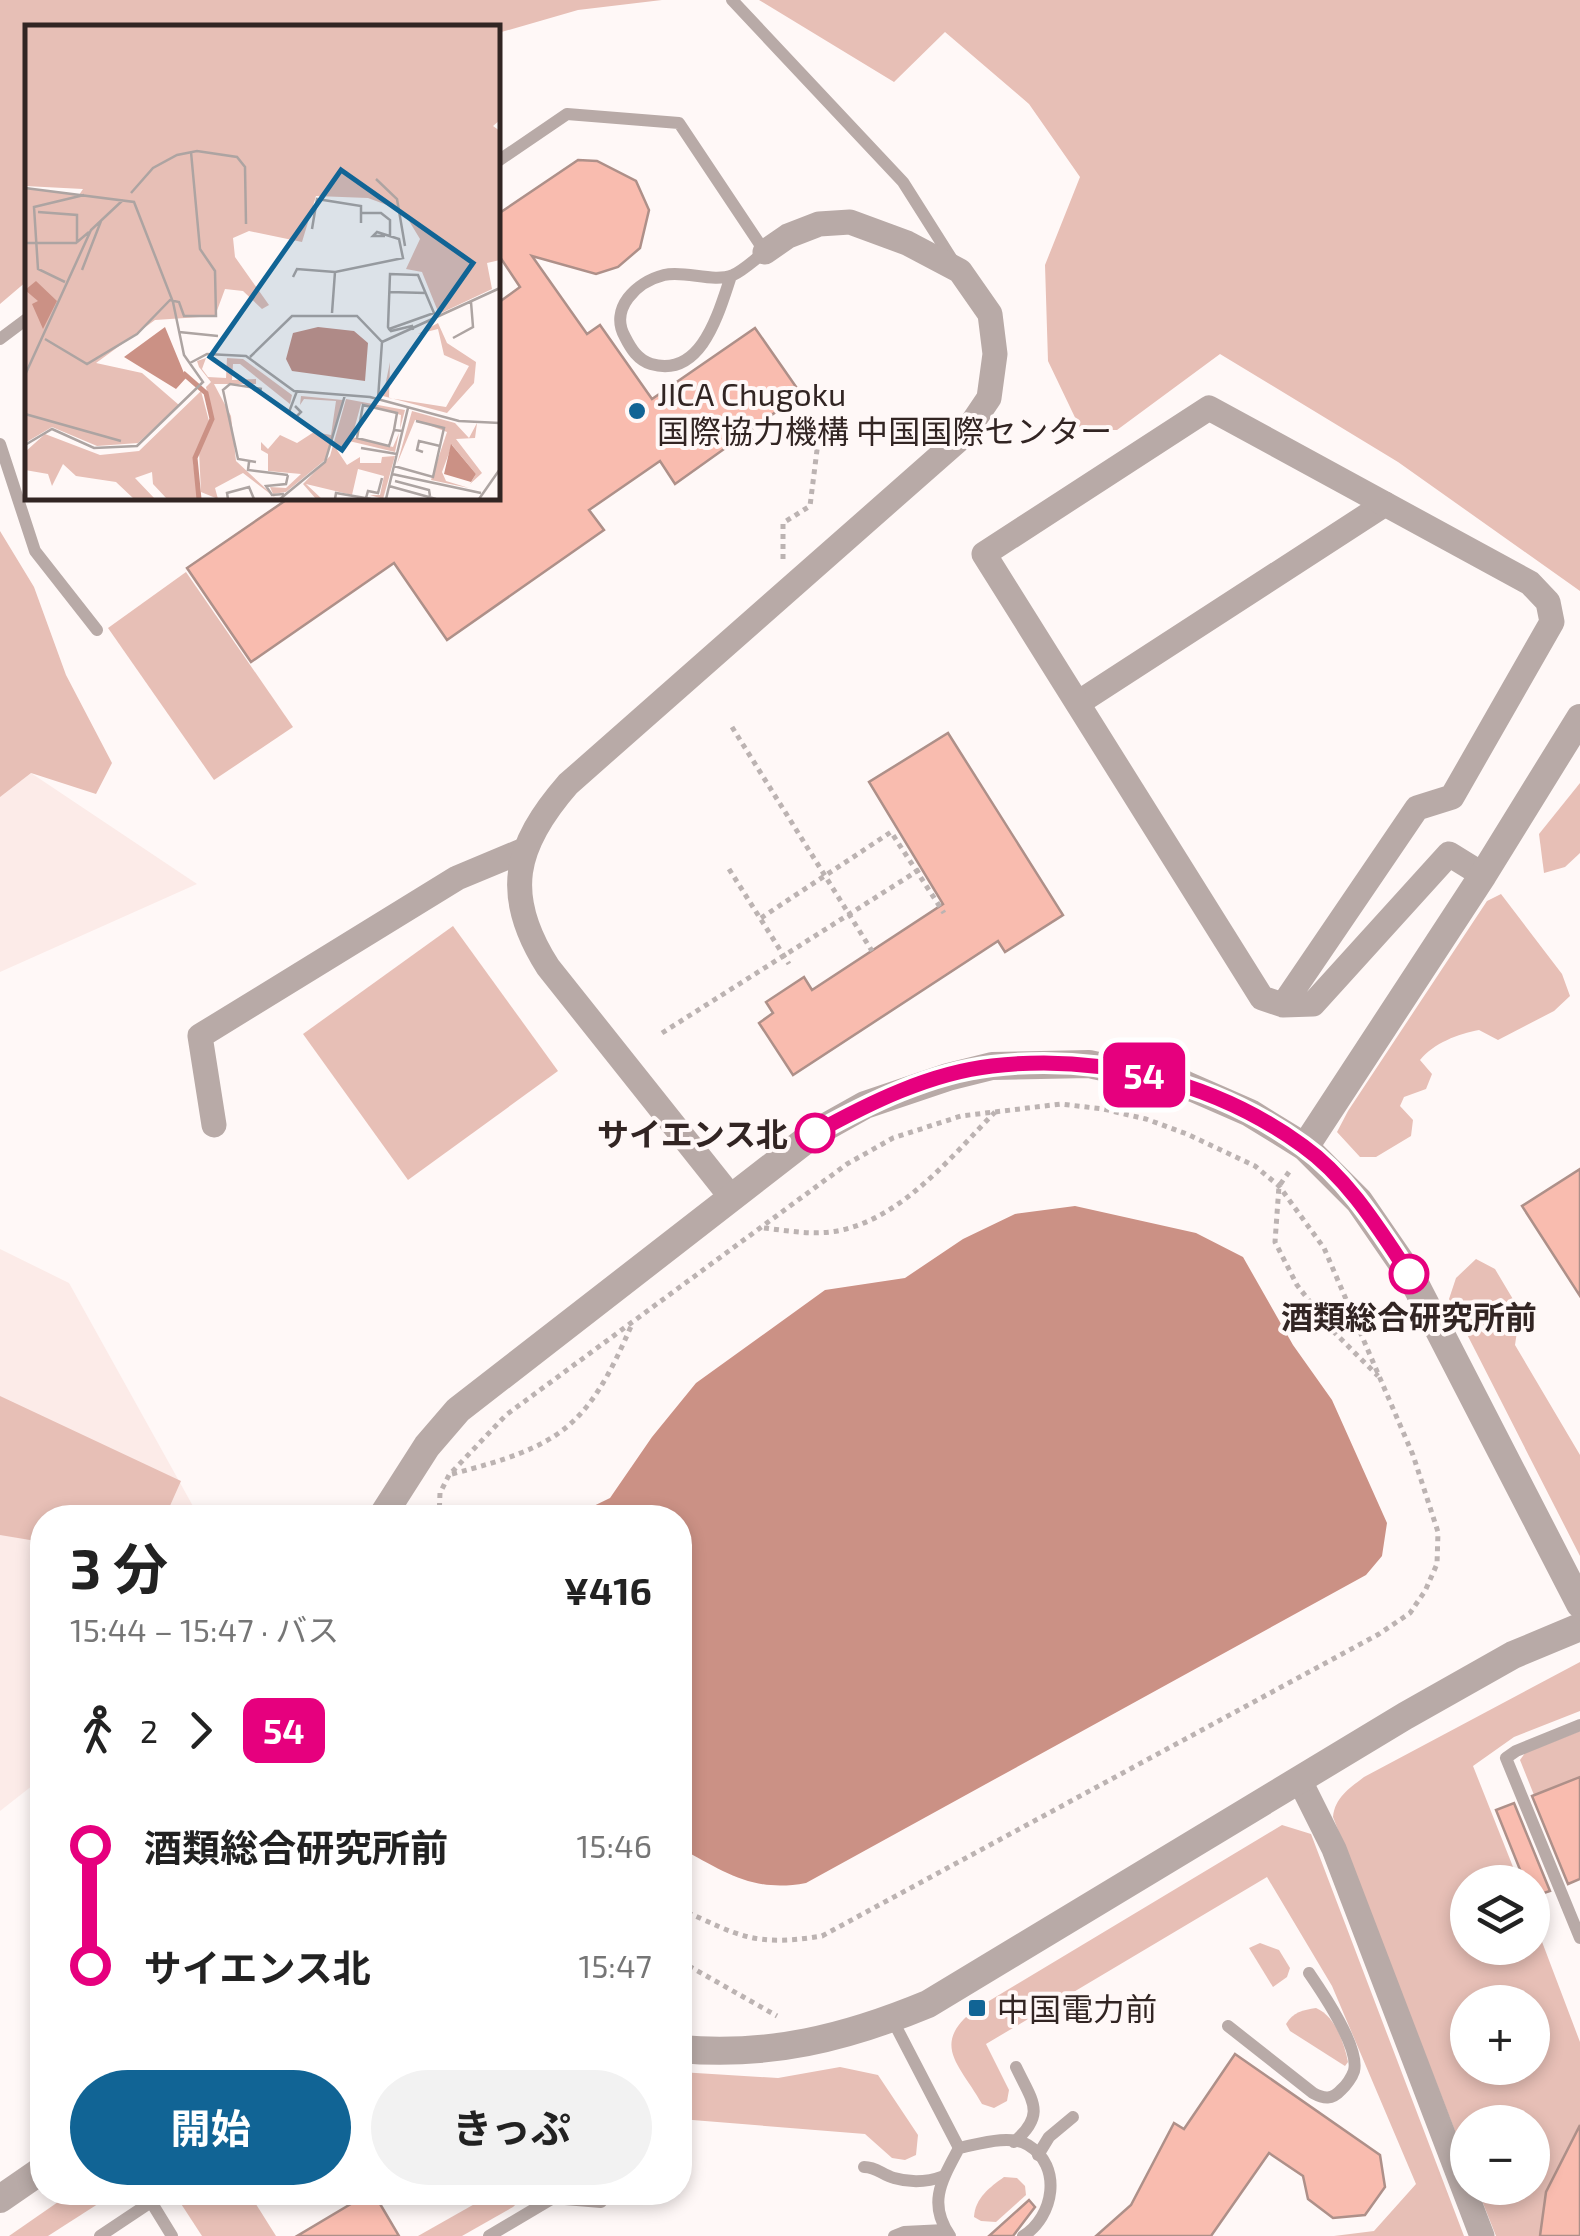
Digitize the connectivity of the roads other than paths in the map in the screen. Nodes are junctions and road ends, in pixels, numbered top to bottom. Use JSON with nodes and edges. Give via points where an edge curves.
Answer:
{"nodes":[{"id":1,"x":732,"y":0,"type":"edge"},
{"id":2,"x":500,"y":159,"type":"edge"},
{"id":3,"x":765,"y":252,"type":"junction"},
{"id":4,"x":960,"y":272,"type":"junction"},
{"id":5,"x":732,"y":276,"type":"junction"},
{"id":6,"x":25,"y":320,"type":"edge"},
{"id":7,"x":0,"y":340,"type":"edge"},
{"id":8,"x":0,"y":444,"type":"edge"},
{"id":9,"x":1385,"y":504,"type":"junction"},
{"id":10,"x":97,"y":630,"type":"dead end"},
{"id":11,"x":1078,"y":703,"type":"junction"},
{"id":12,"x":1580,"y":718,"type":"edge"},
{"id":13,"x":524,"y":850,"type":"junction"},
{"id":14,"x":1483,"y":876,"type":"junction"},
{"id":15,"x":1282,"y":1004,"type":"junction"},
{"id":16,"x":214,"y":1125,"type":"dead end"},
{"id":17,"x":1305,"y":1147,"type":"junction"},
{"id":18,"x":731,"y":1197,"type":"junction"},
{"id":19,"x":389,"y":1505,"type":"edge"},
{"id":20,"x":1580,"y":1604,"type":"edge"},
{"id":21,"x":1580,"y":1627,"type":"edge"},
{"id":22,"x":1580,"y":1725,"type":"edge"},
{"id":23,"x":1300,"y":1780,"type":"junction"},
{"id":24,"x":1580,"y":1938,"type":"edge"},
{"id":25,"x":1308,"y":1972,"type":"dead end"},
{"id":26,"x":892,"y":2019,"type":"junction"},
{"id":27,"x":1228,"y":2026,"type":"dead end"},
{"id":28,"x":692,"y":2050,"type":"edge"},
{"id":29,"x":1016,"y":2067,"type":"dead end"},
{"id":30,"x":1073,"y":2118,"type":"dead end"},
{"id":31,"x":1014,"y":2142,"type":"junction"},
{"id":32,"x":959,"y":2148,"type":"junction"},
{"id":33,"x":1038,"y":2154,"type":"junction"},
{"id":34,"x":864,"y":2167,"type":"dead end"},
{"id":35,"x":944,"y":2176,"type":"junction"},
{"id":36,"x":30,"y":2178,"type":"edge"},
{"id":37,"x":0,"y":2199,"type":"edge"},
{"id":38,"x":138,"y":2205,"type":"edge"},
{"id":39,"x":153,"y":2205,"type":"edge"},
{"id":40,"x":540,"y":2205,"type":"edge"},
{"id":41,"x":948,"y":2233,"type":"edge"},
{"id":42,"x":100,"y":2236,"type":"edge"},
{"id":43,"x":172,"y":2236,"type":"edge"},
{"id":44,"x":489,"y":2236,"type":"edge"},
{"id":45,"x":894,"y":2236,"type":"edge"},
{"id":46,"x":1023,"y":2236,"type":"edge"},
{"id":47,"x":1482,"y":2236,"type":"edge"}],
"edges":[{"from":1,"to":4,"type":"lane","via":[[904,182]]},
{"from":2,"to":3,"type":"lane","via":[[567,114],[679,123]]},
{"from":3,"to":4,"type":"street","via":[[819,224],[850,222]]},
{"from":3,"to":5,"type":"lane"},
{"from":4,"to":13,"type":"street","via":[[990,314],[995,354],[989,398],[964,435],[568,784],[541,815]]},
{"from":5,"to":5,"type":"lane","via":[[664,275],[641,286],[619,312],[632,350],[662,367],[696,352]]},
{"from":6,"to":7,"type":"lane"},
{"from":8,"to":10,"type":"lane","via":[[35,551]]},
{"from":9,"to":11,"type":"street"},
{"from":9,"to":11,"type":"street","via":[[1208,408],[1144,449],[984,554]]},
{"from":9,"to":15,"type":"street","via":[[1530,583],[1548,602],[1552,622],[1452,797],[1417,808]]},
{"from":11,"to":15,"type":"street","via":[[1262,998]]},
{"from":12,"to":14,"type":"street"},
{"from":13,"to":16,"type":"street","via":[[457,878],[200,1036]]},
{"from":13,"to":18,"type":"street","via":[[520,898],[534,946]]},
{"from":14,"to":15,"type":"street","via":[[1448,854],[1313,1004]]},
{"from":14,"to":17,"type":"street"},
{"from":17,"to":18,"type":"street","via":[[1186,1085],[1089,1064],[992,1066],[865,1105],[815,1133]]},
{"from":17,"to":20,"type":"street","via":[[1359,1201],[1412,1278]]},
{"from":18,"to":19,"type":"street","via":[[458,1410]]},
{"from":21,"to":23,"type":"street","via":[[1513,1655]]},
{"from":22,"to":24,"type":"lane","via":[[1506,1758]]},
{"from":23,"to":26,"type":"street","via":[[943,1995]]},
{"from":23,"to":47,"type":"street","via":[[1334,1849]]},
{"from":25,"to":27,"type":"lane","via":[[1354,2055],[1354,2070],[1334,2096],[1313,2094]]},
{"from":26,"to":28,"type":"street","via":[[810,2042]]},
{"from":26,"to":32,"type":"lane"},
{"from":29,"to":31,"type":"lane","via":[[1036,2107],[1032,2127]]},
{"from":30,"to":33,"type":"lane"},
{"from":31,"to":32,"type":"lane"},
{"from":31,"to":33,"type":"lane"},
{"from":32,"to":35,"type":"lane"},
{"from":33,"to":46,"type":"lane","via":[[1053,2186],[1043,2216]]},
{"from":34,"to":35,"type":"lane","via":[[927,2182]]},
{"from":35,"to":41,"type":"lane","via":[[936,2204]]},
{"from":36,"to":37,"type":"street"},
{"from":38,"to":42,"type":"lane"},
{"from":39,"to":43,"type":"lane"},
{"from":40,"to":44,"type":"lane"},
{"from":41,"to":45,"type":"lane"}]}
